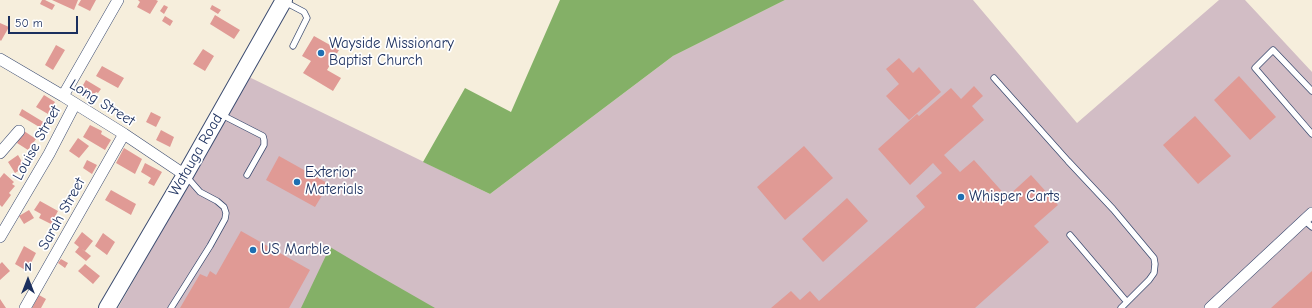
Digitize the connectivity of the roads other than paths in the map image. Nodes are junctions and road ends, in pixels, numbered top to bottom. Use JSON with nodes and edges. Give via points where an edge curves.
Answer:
{"nodes":[{"id":1,"x":118,"y":0,"type":"edge"},
{"id":2,"x":283,"y":1,"type":"edge"},
{"id":3,"x":293,"y":46,"type":"dead end"},
{"id":4,"x":0,"y":59,"type":"edge"},
{"id":5,"x":994,"y":78,"type":"dead end"},
{"id":6,"x":1312,"y":91,"type":"edge"},
{"id":7,"x":63,"y":96,"type":"junction"},
{"id":8,"x":75,"y":104,"type":"junction"},
{"id":9,"x":220,"y":114,"type":"junction"},
{"id":10,"x":19,"y":131,"type":"dead end"},
{"id":11,"x":1311,"y":132,"type":"edge"},
{"id":12,"x":124,"y":134,"type":"junction"},
{"id":13,"x":0,"y":153,"type":"edge"},
{"id":14,"x":185,"y":175,"type":"junction"},
{"id":15,"x":247,"y":175,"type":"dead end"},
{"id":16,"x":1309,"y":220,"type":"edge"},
{"id":17,"x":1070,"y":235,"type":"dead end"},
{"id":18,"x":0,"y":237,"type":"edge"},
{"id":19,"x":1127,"y":302,"type":"junction"},
{"id":20,"x":25,"y":308,"type":"edge"},
{"id":21,"x":107,"y":308,"type":"edge"},
{"id":22,"x":171,"y":308,"type":"edge"},
{"id":23,"x":1121,"y":308,"type":"edge"},
{"id":24,"x":1210,"y":308,"type":"edge"}],
"edges":[{"from":1,"to":7,"type":"street","name":"Louise Street"},
{"from":2,"to":3,"type":"lane","via":[[304,12],[307,18]]},
{"from":2,"to":9,"type":"main road","name":"Watauga Road"},
{"from":4,"to":7,"type":"street","name":"Long Street"},
{"from":5,"to":19,"type":"lane","via":[[1154,258],[1154,272]]},
{"from":6,"to":11,"type":"lane","via":[[1272,50],[1255,68]]},
{"from":7,"to":8,"type":"street","name":"Long Street"},
{"from":8,"to":12,"type":"street","name":"Long Street"},
{"from":8,"to":18,"type":"street","name":"Louise Street"},
{"from":9,"to":14,"type":"main road","name":"Watauga Road"},
{"from":9,"to":15,"type":"lane","via":[[262,136],[264,140],[264,145]]},
{"from":10,"to":13,"type":"street"},
{"from":12,"to":14,"type":"street","name":"Long Street"},
{"from":12,"to":20,"type":"street","name":"Sarah Street"},
{"from":14,"to":21,"type":"main road","name":"Watauga Road"},
{"from":14,"to":22,"type":"lane","via":[[200,192],[224,207],[226,213],[210,246]]},
{"from":16,"to":24,"type":"street"},
{"from":17,"to":19,"type":"lane"},
{"from":19,"to":23,"type":"lane"}]}
